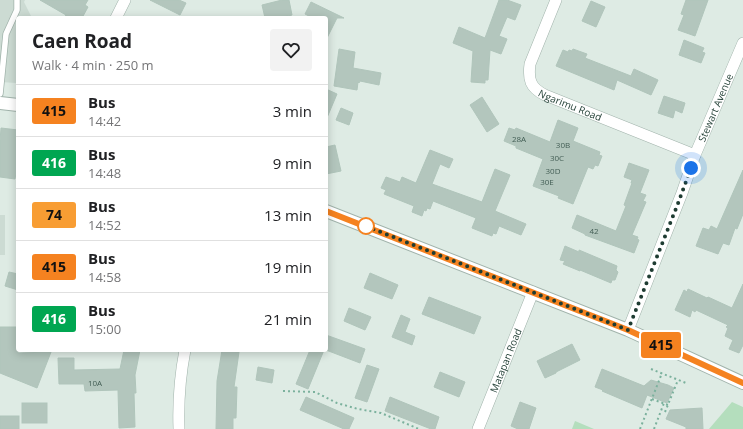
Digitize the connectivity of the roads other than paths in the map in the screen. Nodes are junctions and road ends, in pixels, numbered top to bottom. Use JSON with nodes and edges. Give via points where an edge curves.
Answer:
{"nodes":[{"id":1,"x":17,"y":0,"type":"edge"},
{"id":2,"x":125,"y":0,"type":"edge"},
{"id":3,"x":556,"y":0,"type":"edge"},
{"id":4,"x":117,"y":16,"type":"edge"},
{"id":5,"x":743,"y":43,"type":"edge"},
{"id":6,"x":0,"y":94,"type":"edge"},
{"id":7,"x":0,"y":103,"type":"edge"},
{"id":8,"x":16,"y":105,"type":"edge"},
{"id":9,"x":695,"y":155,"type":"junction"},
{"id":10,"x":328,"y":211,"type":"edge"},
{"id":11,"x":533,"y":292,"type":"junction"},
{"id":12,"x":628,"y":330,"type":"junction"},
{"id":13,"x":185,"y":352,"type":"edge"},
{"id":14,"x":743,"y":383,"type":"edge"},
{"id":15,"x":179,"y":429,"type":"edge"},
{"id":16,"x":478,"y":429,"type":"edge"}],
"edges":[{"from":1,"to":6,"type":"lane","via":[[17,10],[6,34]]},
{"from":2,"to":4,"type":"street"},
{"from":3,"to":9,"type":"street","name":"Ngarimu Road","via":[[530,64],[531,82],[537,91]]},
{"from":5,"to":9,"type":"street","name":"Stewart Avenue"},
{"from":7,"to":8,"type":"street"},
{"from":9,"to":12,"type":"street","name":"Stewart Avenue"},
{"from":10,"to":11,"type":"street"},
{"from":11,"to":12,"type":"street"},
{"from":11,"to":16,"type":"street","name":"Matapan Road"},
{"from":12,"to":14,"type":"street"},
{"from":13,"to":15,"type":"street","via":[[179,398]]}]}
